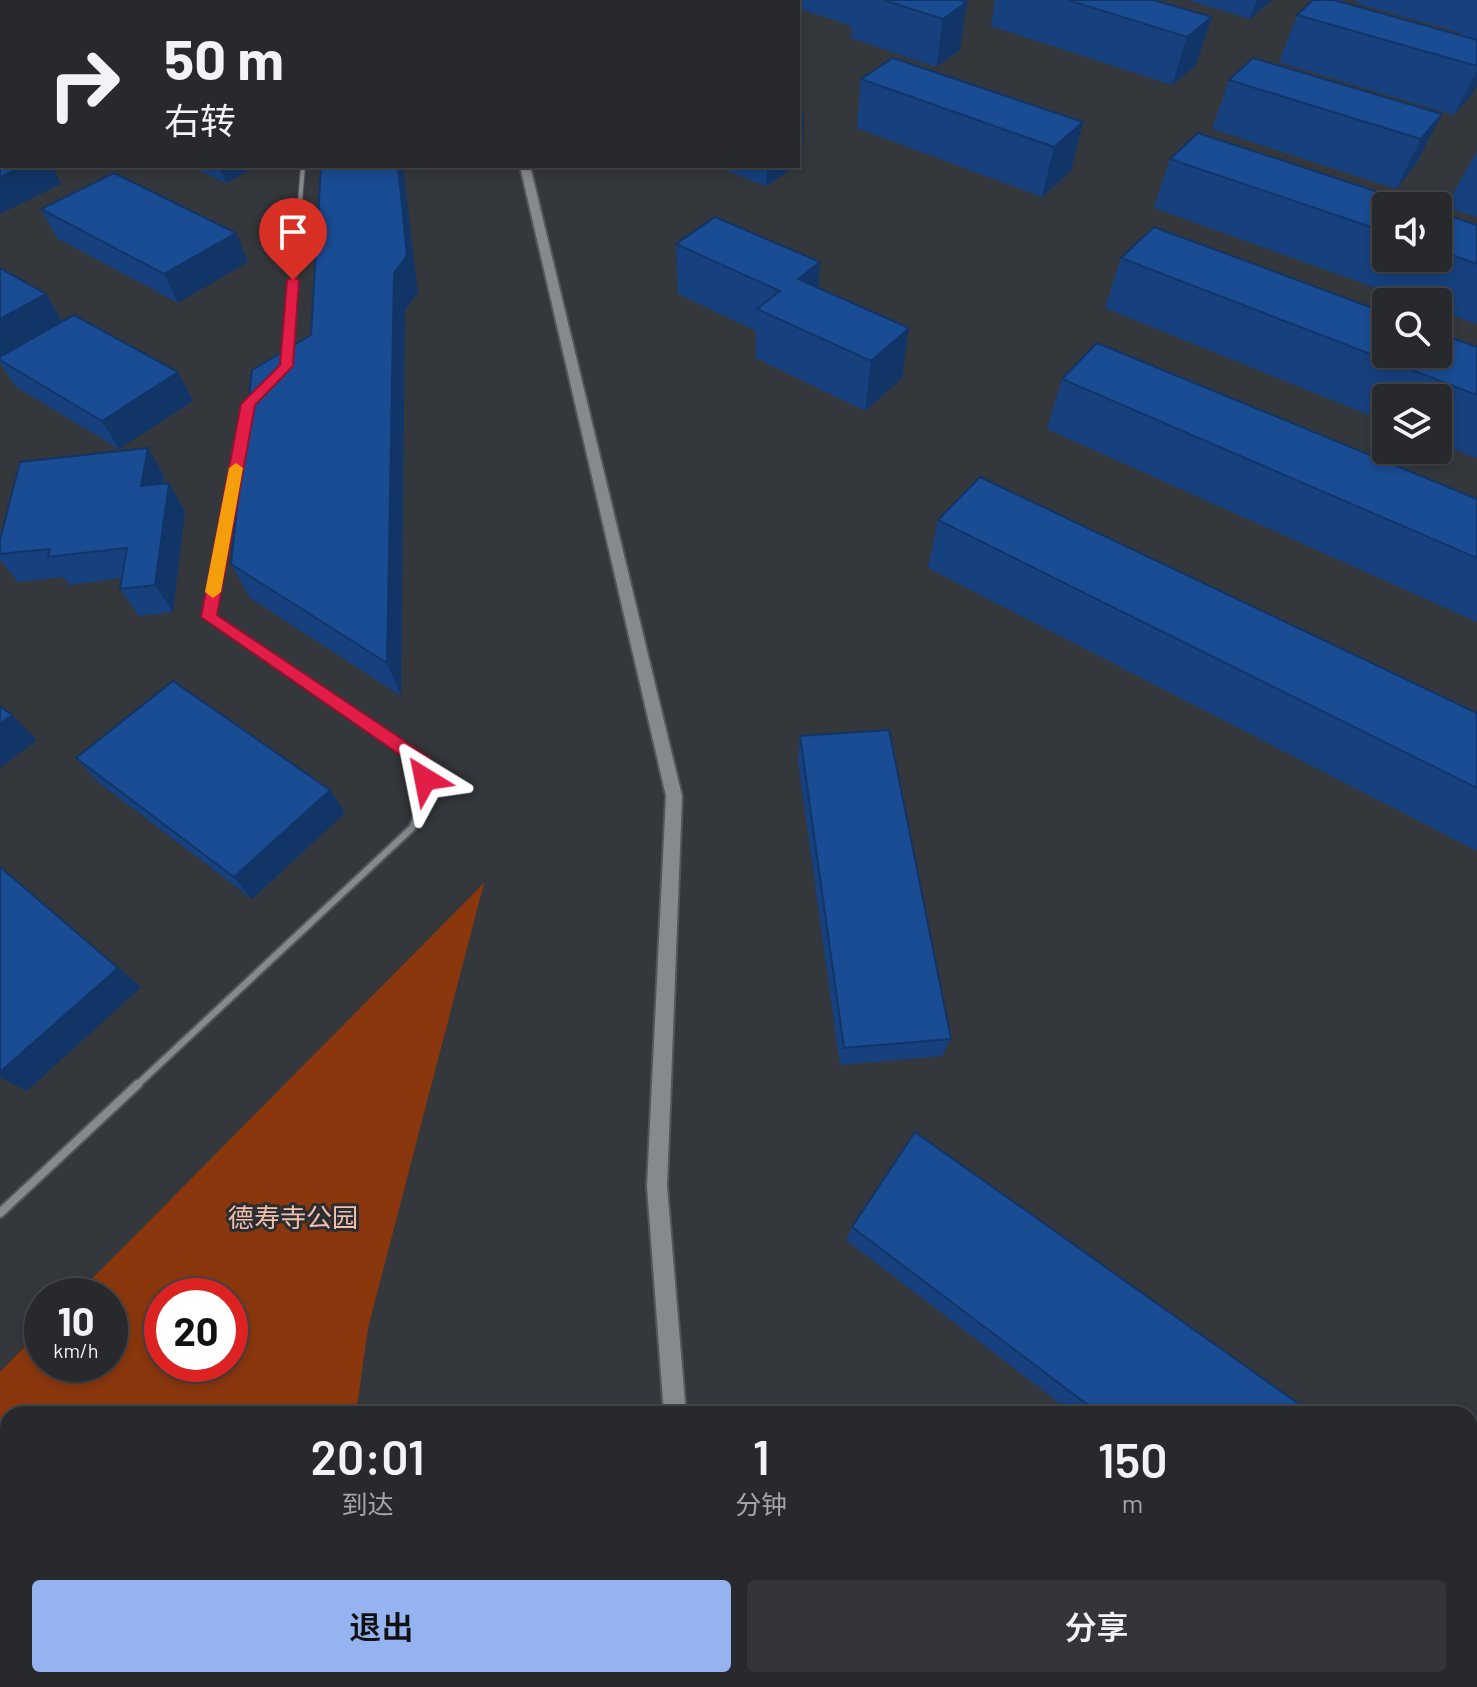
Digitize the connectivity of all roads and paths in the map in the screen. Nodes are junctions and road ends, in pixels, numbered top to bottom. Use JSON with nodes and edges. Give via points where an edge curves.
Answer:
{"nodes":[{"id":1,"x":303,"y":168,"type":"edge"},
{"id":2,"x":525,"y":168,"type":"edge"},
{"id":3,"x":286,"y":366,"type":"edge"},
{"id":4,"x":257,"y":395,"type":"edge"},
{"id":5,"x":0,"y":1213,"type":"edge"},
{"id":6,"x":674,"y":1406,"type":"edge"}],
"edges":[{"from":1,"to":3,"type":"lane"},
{"from":2,"to":6,"type":"street","via":[[674,796],[657,1186]]},
{"from":4,"to":5,"type":"lane","via":[[248,404],[209,617],[424,763],[426,795],[412,828]]}]}
